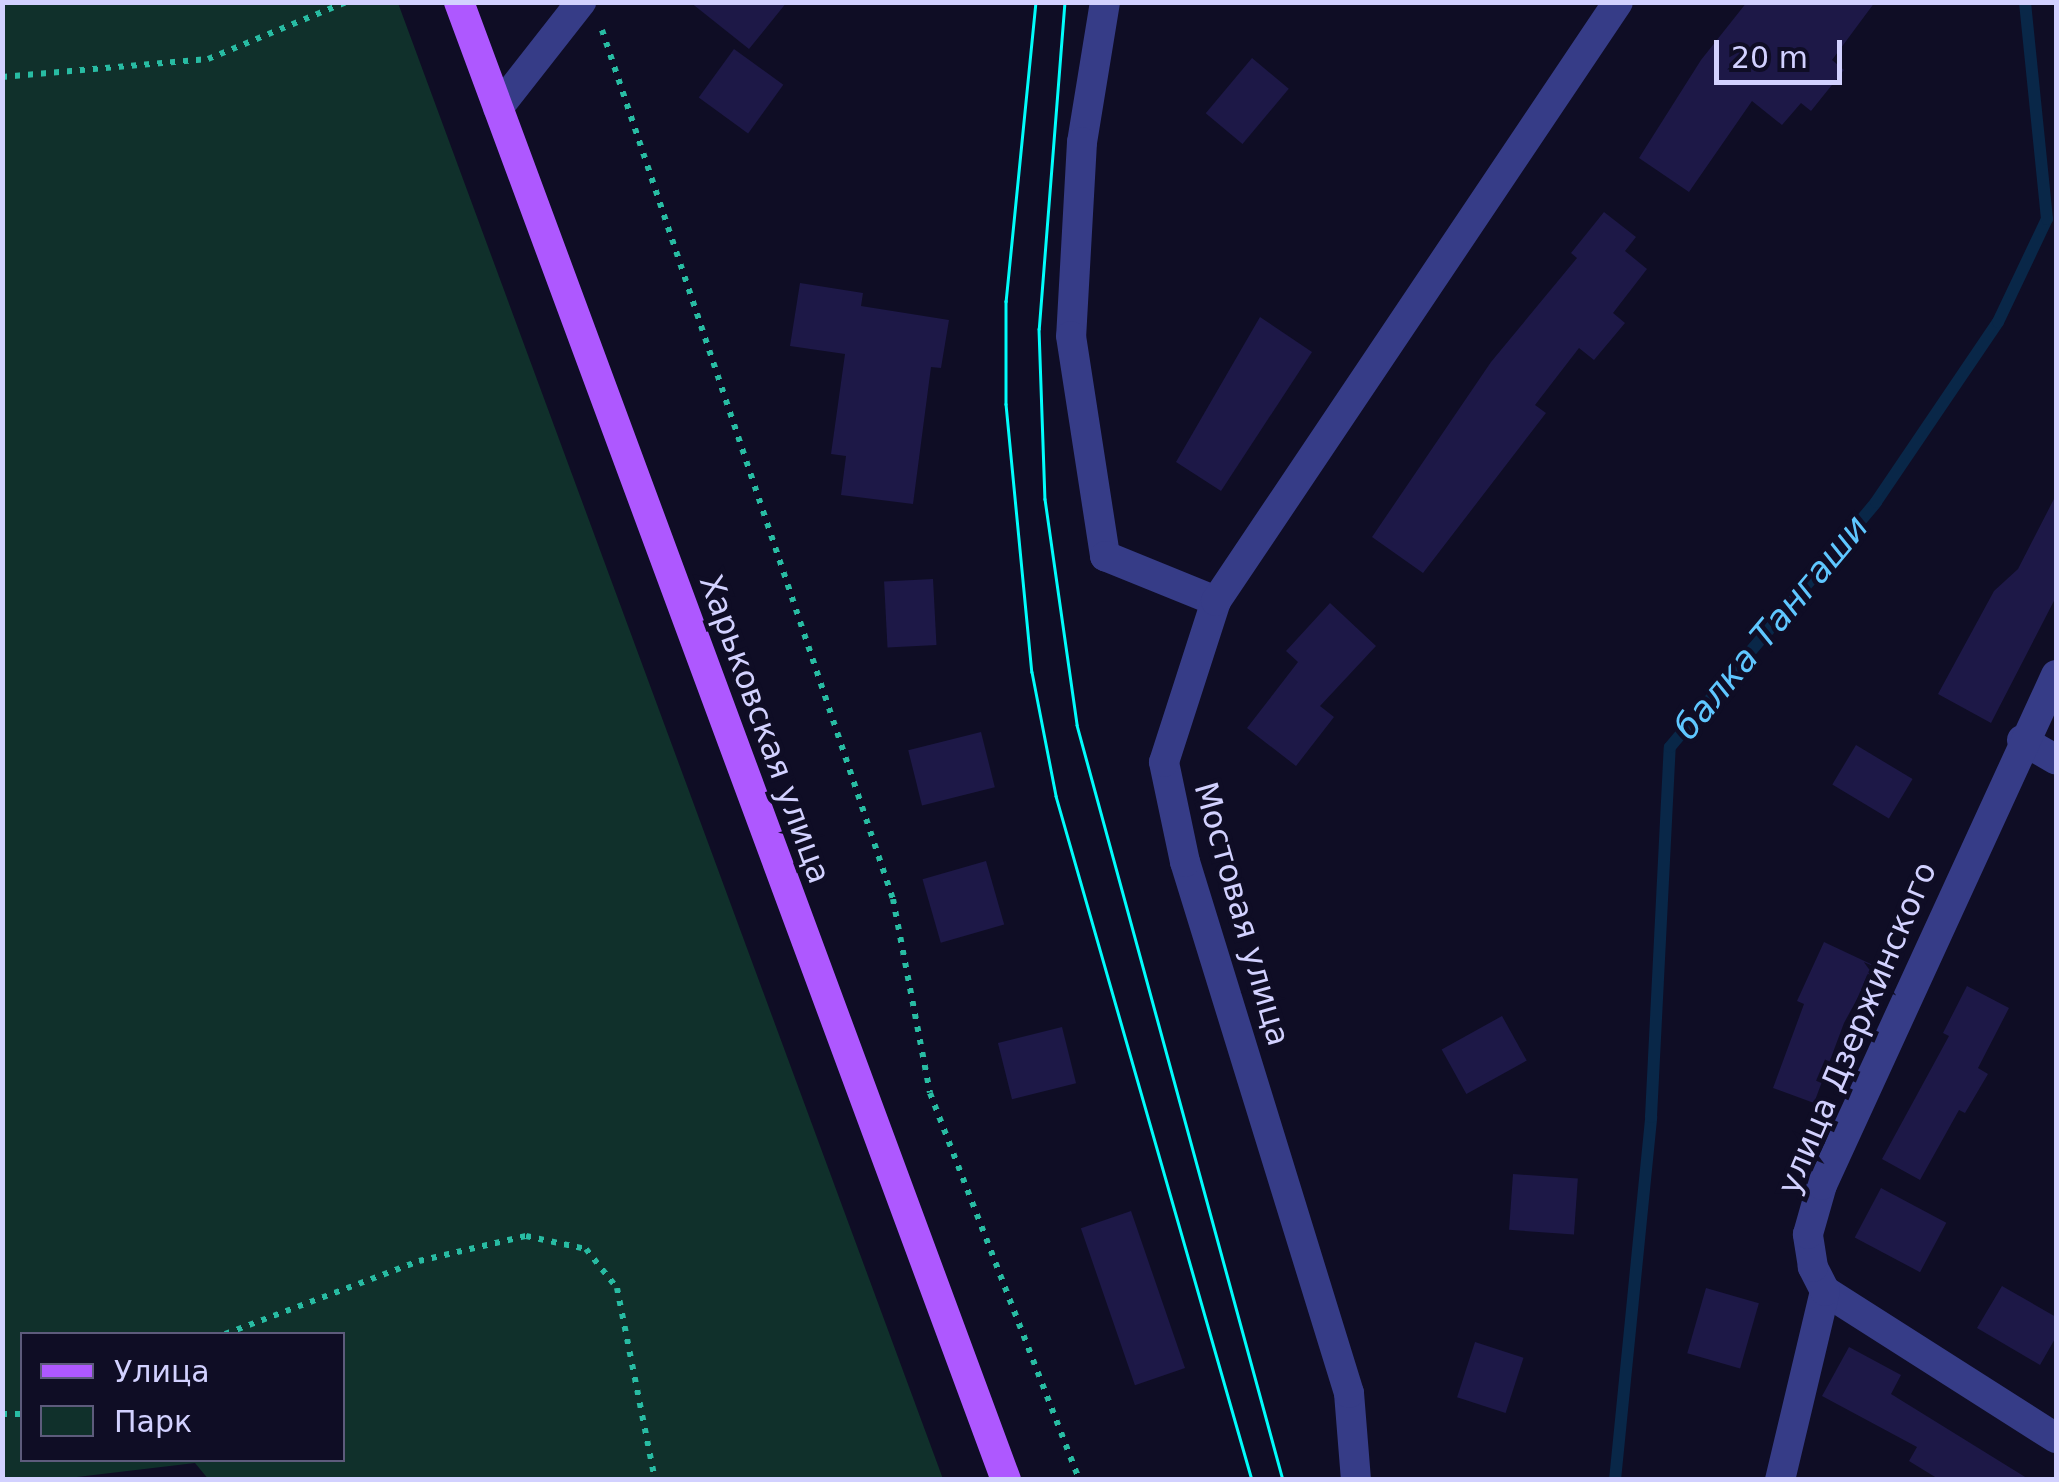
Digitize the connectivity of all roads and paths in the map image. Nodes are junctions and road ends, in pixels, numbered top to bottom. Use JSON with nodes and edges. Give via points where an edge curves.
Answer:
{"nodes":[{"id":1,"x":346,"y":2,"type":"edge"},
{"id":2,"x":459,"y":2,"type":"edge"},
{"id":3,"x":1105,"y":2,"type":"edge"},
{"id":4,"x":1618,"y":2,"type":"edge"},
{"id":5,"x":590,"y":12,"type":"edge"},
{"id":6,"x":2,"y":77,"type":"edge"},
{"id":7,"x":498,"y":108,"type":"junction"},
{"id":8,"x":1216,"y":601,"type":"junction"},
{"id":9,"x":2056,"y":675,"type":"edge"},
{"id":10,"x":2022,"y":740,"type":"junction"},
{"id":11,"x":2056,"y":760,"type":"edge"},
{"id":12,"x":1825,"y":1291,"type":"junction"},
{"id":13,"x":231,"y":1332,"type":"edge"},
{"id":14,"x":2056,"y":1438,"type":"edge"},
{"id":15,"x":654,"y":1480,"type":"edge"},
{"id":16,"x":1006,"y":1480,"type":"edge"},
{"id":17,"x":1079,"y":1480,"type":"edge"},
{"id":18,"x":1356,"y":1480,"type":"edge"},
{"id":19,"x":1780,"y":1480,"type":"edge"}],
"edges":[{"from":1,"to":6,"type":"path","via":[[208,58]]},
{"from":2,"to":7,"type":"main road","name":"Харьковская улица"},
{"from":3,"to":8,"type":"street","via":[[1082,142],[1071,336],[1105,556]]},
{"from":4,"to":8,"type":"street","name":"Мостовая улица"},
{"from":5,"to":7,"type":"street"},
{"from":5,"to":17,"type":"path","via":[[893,899],[930,1093]]},
{"from":7,"to":16,"type":"main road","name":"Харьковская улица"},
{"from":8,"to":18,"type":"street","name":"Мостовая улица","via":[[1164,762],[1185,862],[1349,1394]]},
{"from":9,"to":10,"type":"street","name":"улица Дзержинского"},
{"from":10,"to":11,"type":"street"},
{"from":10,"to":12,"type":"street","name":"улица Дзержинского","via":[[1822,1185],[1808,1234],[1812,1267]]},
{"from":12,"to":14,"type":"street"},
{"from":12,"to":19,"type":"street"},
{"from":13,"to":15,"type":"path","via":[[437,1257],[526,1236],[586,1249],[618,1288]]}]}
